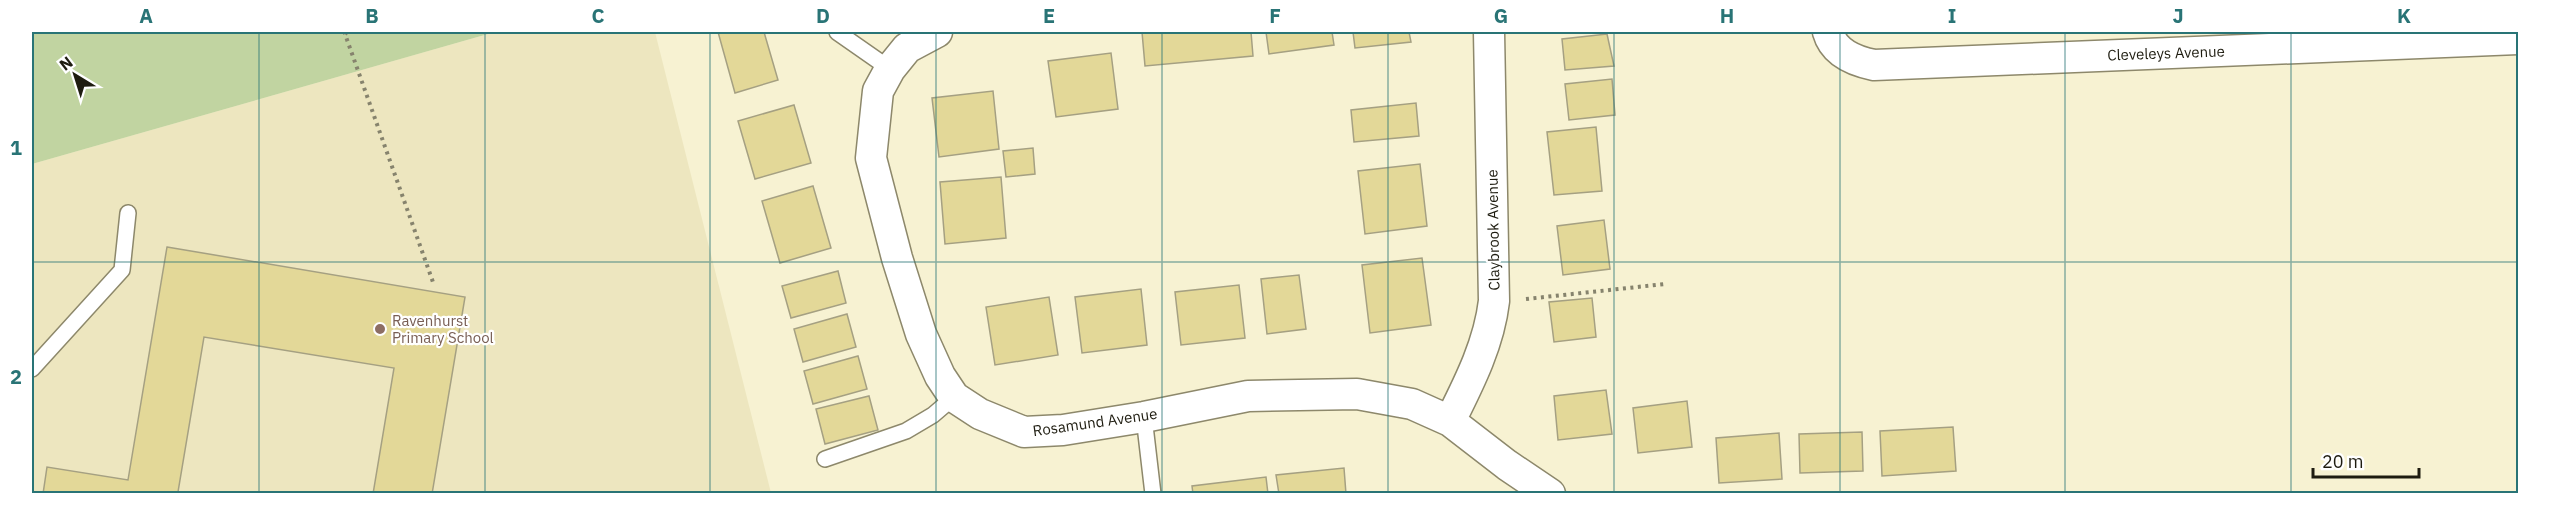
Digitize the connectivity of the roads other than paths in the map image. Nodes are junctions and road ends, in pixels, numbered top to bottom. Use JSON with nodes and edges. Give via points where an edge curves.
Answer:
{"nodes":[{"id":1,"x":837,"y":32,"type":"edge"},
{"id":2,"x":937,"y":32,"type":"edge"},
{"id":3,"x":1489,"y":32,"type":"edge"},
{"id":4,"x":1828,"y":32,"type":"edge"},
{"id":5,"x":2518,"y":39,"type":"edge"},
{"id":6,"x":890,"y":69,"type":"junction"},
{"id":7,"x":128,"y":213,"type":"dead end"},
{"id":8,"x":32,"y":369,"type":"edge"},
{"id":9,"x":954,"y":397,"type":"junction"},
{"id":10,"x":1144,"y":417,"type":"junction"},
{"id":11,"x":1450,"y":421,"type":"junction"},
{"id":12,"x":825,"y":459,"type":"dead end"},
{"id":13,"x":1153,"y":494,"type":"edge"},
{"id":14,"x":1550,"y":494,"type":"edge"}],
"edges":[{"from":1,"to":6,"type":"lane"},
{"from":2,"to":6,"type":"street","name":"Rosamund Avenue","via":[[907,48]]},
{"from":3,"to":11,"type":"street","name":"Claybrook Avenue","via":[[1494,301],[1491,325]]},
{"from":4,"to":5,"type":"street","name":"Cleveleys Avenue","via":[[1839,50],[1854,61],[1874,65]]},
{"from":6,"to":9,"type":"street","name":"Rosamund Avenue","via":[[878,91],[871,158],[921,334]]},
{"from":7,"to":8,"type":"lane","via":[[122,270]]},
{"from":9,"to":10,"type":"street","name":"Rosamund Avenue","via":[[980,414],[1023,432]]},
{"from":9,"to":12,"type":"lane","via":[[906,431]]},
{"from":10,"to":11,"type":"street","name":"Rosamund Avenue","via":[[1248,396],[1357,394],[1412,404]]},
{"from":10,"to":13,"type":"lane"},
{"from":11,"to":14,"type":"street","name":"Rosamund Avenue"}]}
